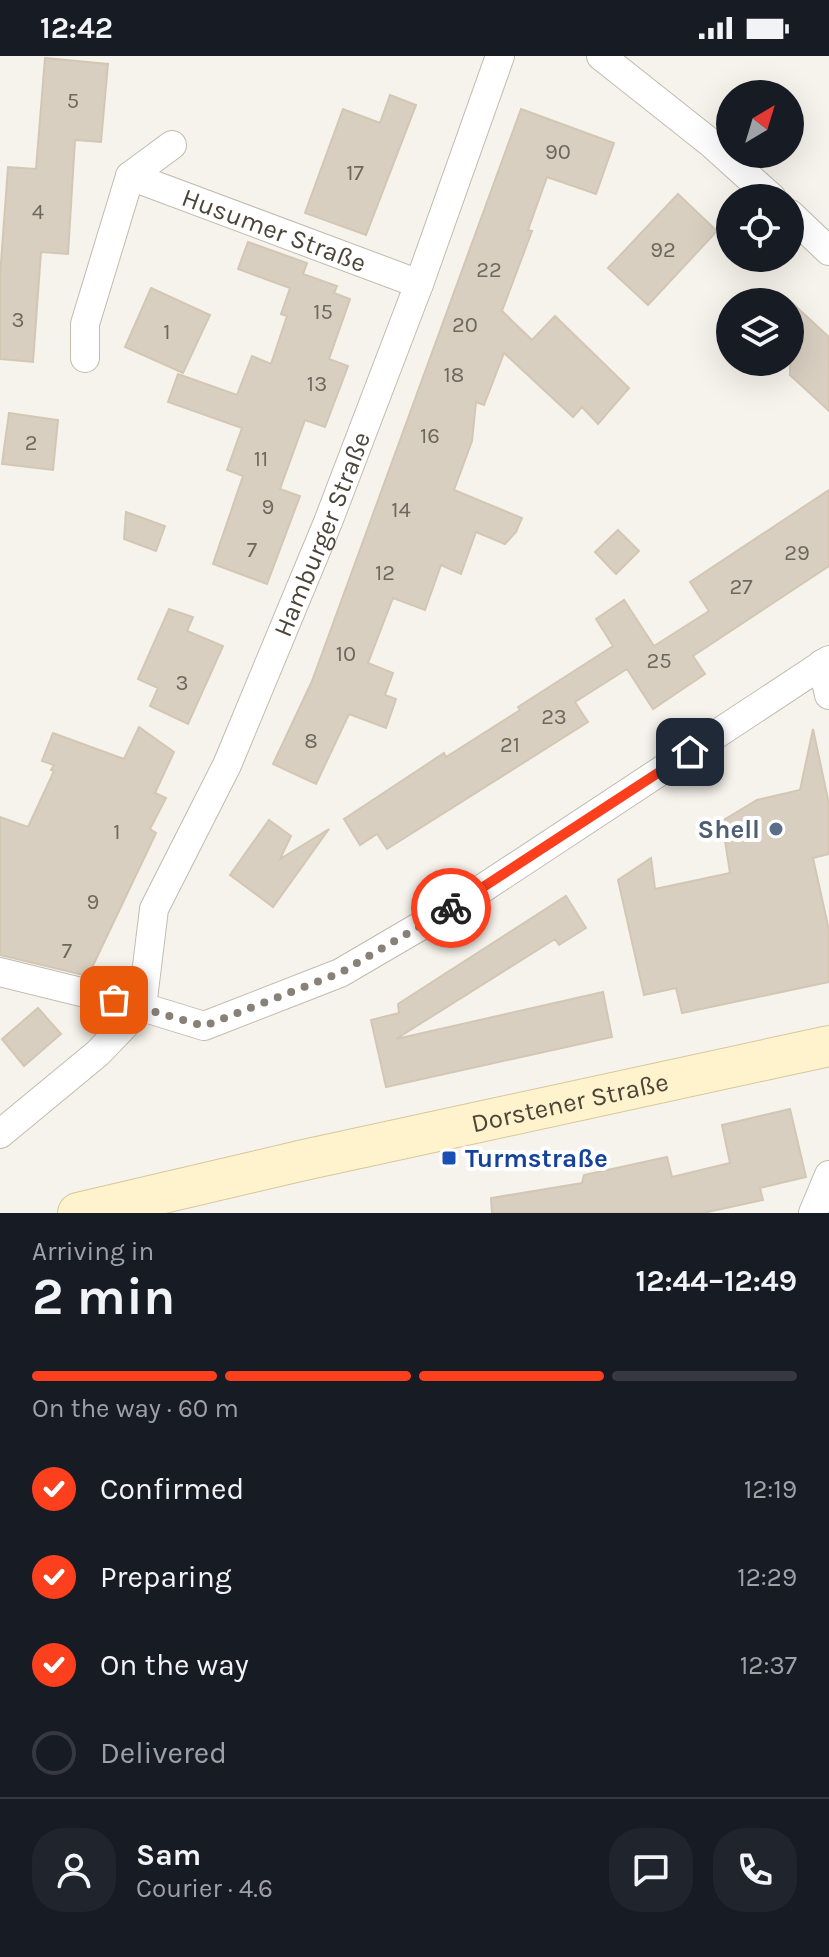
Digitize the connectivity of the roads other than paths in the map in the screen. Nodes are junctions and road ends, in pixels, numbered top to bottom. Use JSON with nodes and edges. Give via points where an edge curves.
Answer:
{"nodes":[{"id":1,"x":500,"y":56,"type":"edge"},
{"id":2,"x":601,"y":56,"type":"edge"},
{"id":3,"x":172,"y":145,"type":"dead end"},
{"id":4,"x":130,"y":176,"type":"junction"},
{"id":5,"x":756,"y":184,"type":"edge"},
{"id":6,"x":804,"y":227,"type":"edge"},
{"id":7,"x":829,"y":251,"type":"edge"},
{"id":8,"x":419,"y":284,"type":"junction"},
{"id":9,"x":85,"y":358,"type":"dead end"},
{"id":10,"x":826,"y":662,"type":"edge"},
{"id":11,"x":829,"y":695,"type":"edge"},
{"id":12,"x":0,"y":972,"type":"edge"},
{"id":13,"x":142,"y":1007,"type":"junction"},
{"id":14,"x":829,"y":1046,"type":"edge"},
{"id":15,"x":0,"y":1134,"type":"edge"},
{"id":16,"x":829,"y":1175,"type":"edge"},
{"id":17,"x":78,"y":1213,"type":"edge"},
{"id":18,"x":813,"y":1213,"type":"edge"}],
"edges":[{"from":1,"to":8,"type":"street","name":"Hamburger Straße"},
{"from":2,"to":5,"type":"street"},
{"from":3,"to":4,"type":"street"},
{"from":4,"to":8,"type":"street","name":"Husumer Straße"},
{"from":4,"to":9,"type":"street","via":[[85,324]]},
{"from":6,"to":7,"type":"street"},
{"from":8,"to":13,"type":"street","name":"Hamburger Straße","via":[[227,765],[154,909]]},
{"from":10,"to":11,"type":"street"},
{"from":10,"to":13,"type":"street","via":[[465,900],[340,973],[204,1026]]},
{"from":12,"to":13,"type":"street"},
{"from":13,"to":15,"type":"street","via":[[98,1053]]},
{"from":14,"to":17,"type":"main road","name":"Dorstener Straße"},
{"from":16,"to":18,"type":"street"}]}
